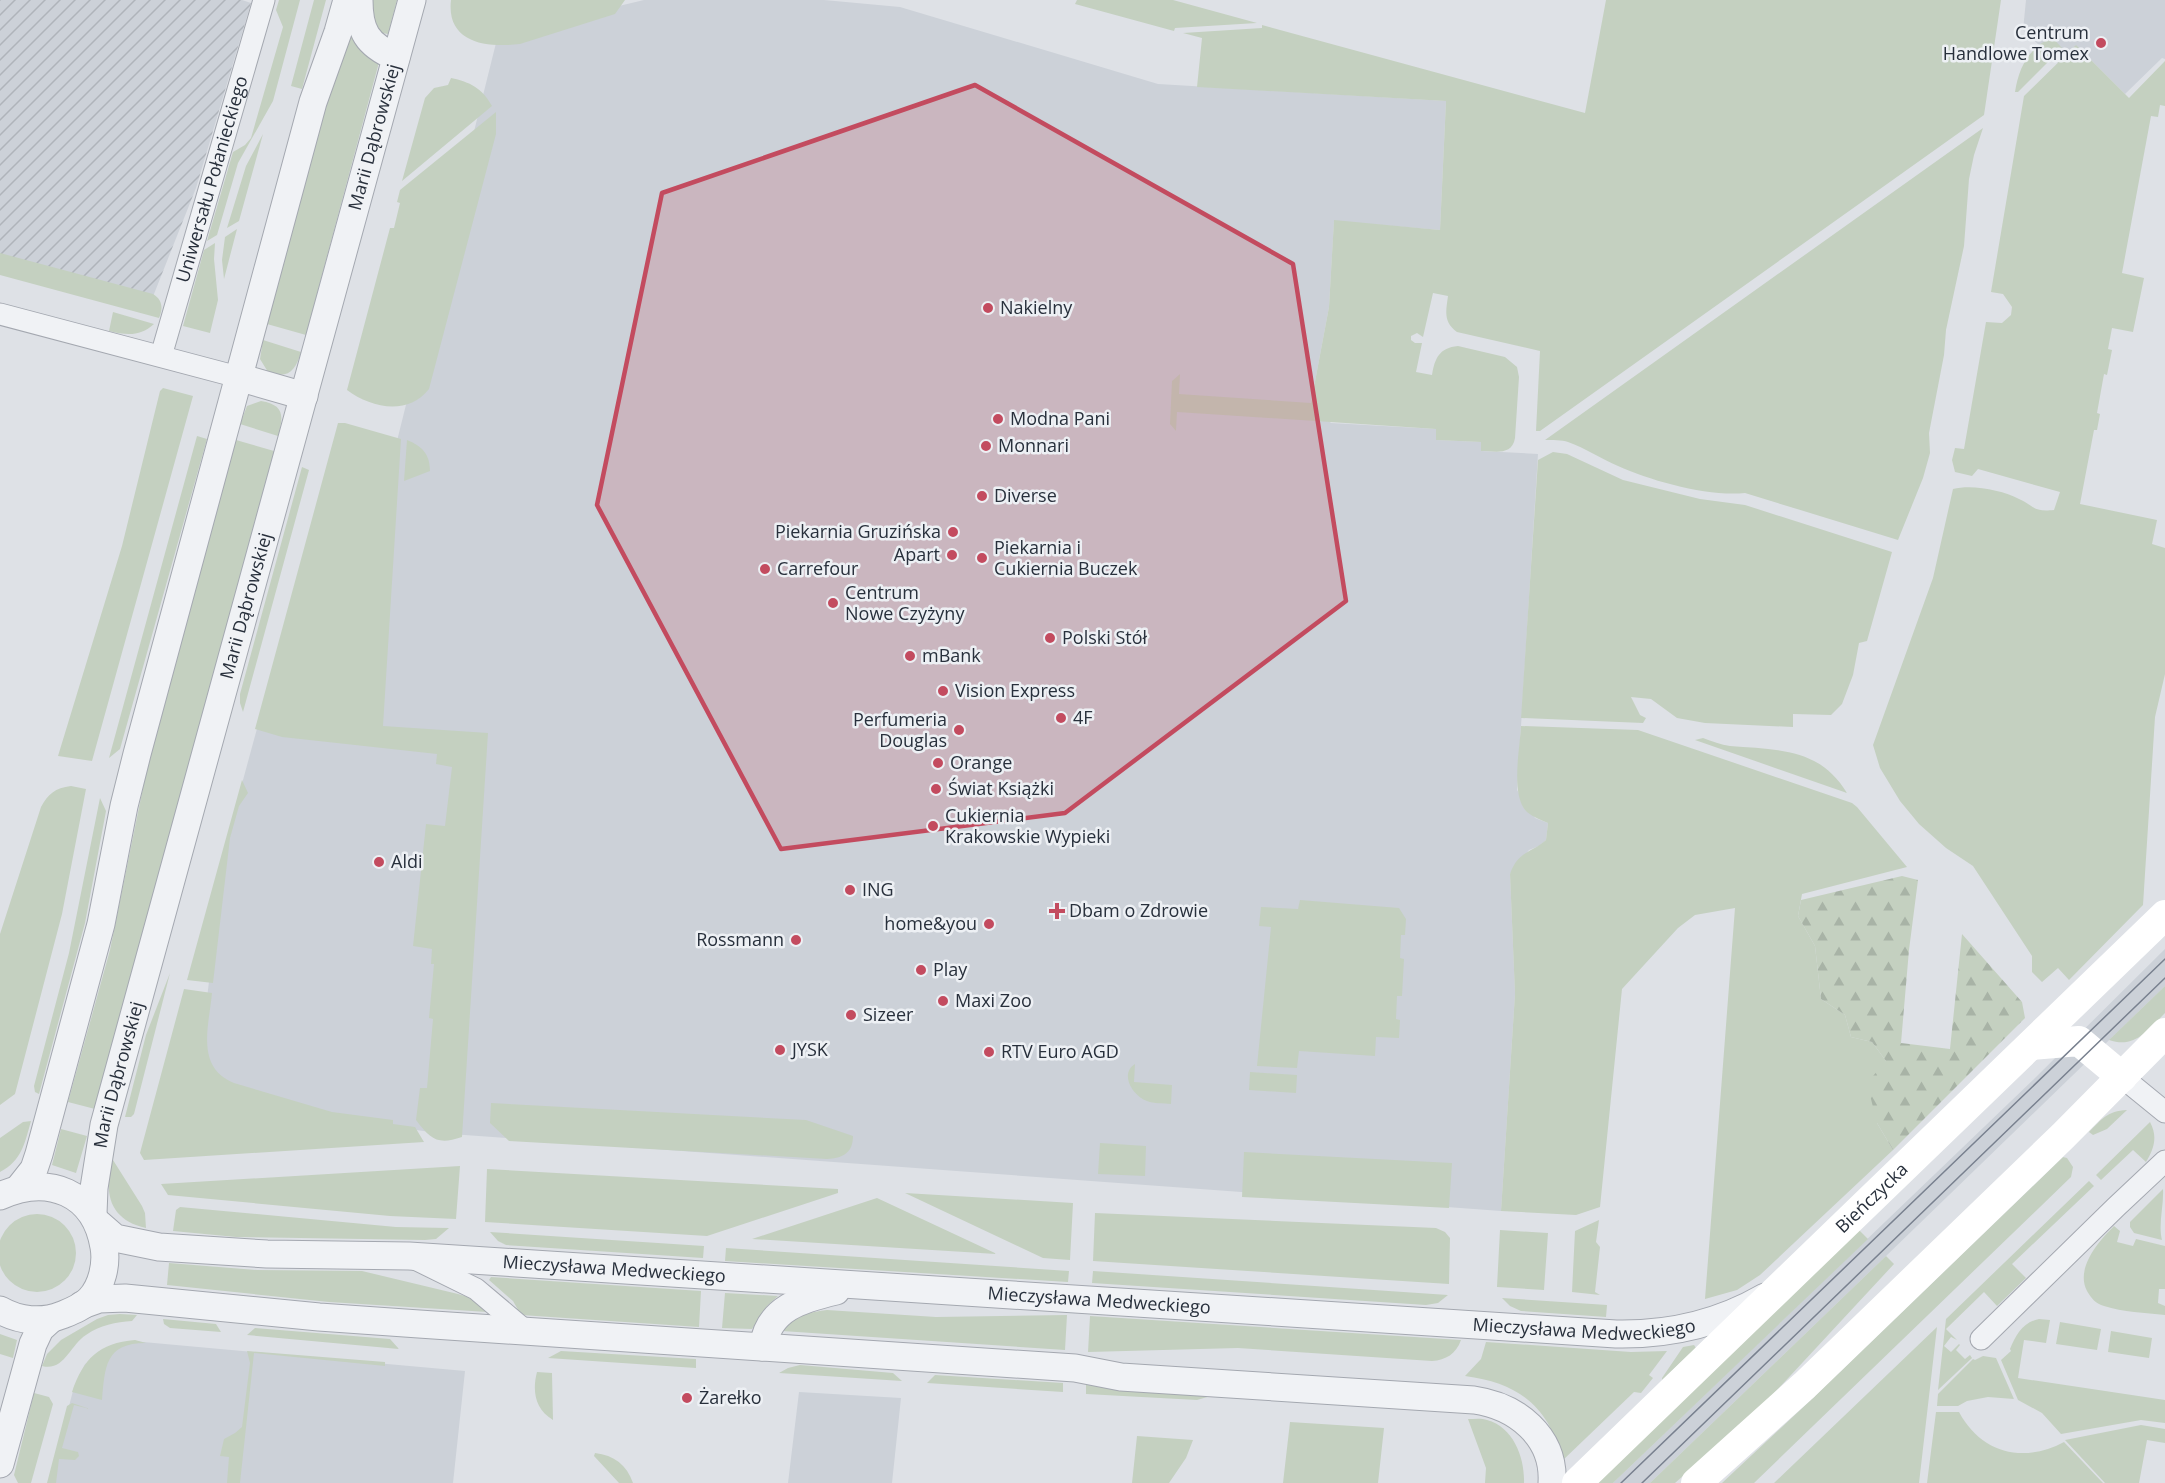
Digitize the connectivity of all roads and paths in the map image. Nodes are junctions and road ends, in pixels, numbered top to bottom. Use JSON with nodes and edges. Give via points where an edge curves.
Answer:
{"nodes":[{"id":1,"x":264,"y":0,"type":"edge"},
{"id":2,"x":347,"y":0,"type":"edge"},
{"id":3,"x":358,"y":0,"type":"edge"},
{"id":4,"x":412,"y":0,"type":"edge"},
{"id":5,"x":396,"y":57,"type":"junction"},
{"id":6,"x":0,"y":314,"type":"edge"},
{"id":7,"x":161,"y":356,"type":"junction"},
{"id":8,"x":238,"y":377,"type":"junction"},
{"id":9,"x":304,"y":396,"type":"junction"},
{"id":10,"x":2165,"y":915,"type":"edge"},
{"id":11,"x":2091,"y":986,"type":"junction"},
{"id":12,"x":2165,"y":1034,"type":"edge"},
{"id":13,"x":2079,"y":1041,"type":"junction"},
{"id":14,"x":2031,"y":1045,"type":"junction"},
{"id":15,"x":2122,"y":1077,"type":"junction"},
{"id":16,"x":2165,"y":1112,"type":"edge"},
{"id":17,"x":2165,"y":1161,"type":"edge"},
{"id":18,"x":9,"y":1192,"type":"edge"},
{"id":19,"x":96,"y":1219,"type":"junction"},
{"id":20,"x":409,"y":1256,"type":"junction"},
{"id":21,"x":860,"y":1285,"type":"junction"},
{"id":22,"x":1781,"y":1286,"type":"junction"},
{"id":23,"x":82,"y":1305,"type":"junction"},
{"id":24,"x":0,"y":1310,"type":"edge"},
{"id":25,"x":51,"y":1319,"type":"junction"},
{"id":26,"x":527,"y":1332,"type":"junction"},
{"id":27,"x":1981,"y":1340,"type":"dead end"},
{"id":28,"x":763,"y":1347,"type":"junction"},
{"id":29,"x":0,"y":1464,"type":"edge"},
{"id":30,"x":1552,"y":1483,"type":"edge"},
{"id":31,"x":1577,"y":1483,"type":"edge"},
{"id":32,"x":1696,"y":1483,"type":"edge"}],
"edges":[{"from":1,"to":7,"type":"street","name":"Uniwersału Połanieckiego"},
{"from":2,"to":8,"type":"street","via":[[313,102]]},
{"from":3,"to":5,"type":"street","via":[[364,33],[374,45]]},
{"from":4,"to":5,"type":"street","name":"Marii Dąbrowskiej"},
{"from":5,"to":9,"type":"street","name":"Marii Dąbrowskiej"},
{"from":6,"to":7,"type":"street"},
{"from":7,"to":8,"type":"street"},
{"from":8,"to":9,"type":"street"},
{"from":8,"to":18,"type":"street","via":[[136,754],[101,924],[48,1122],[34,1169]]},
{"from":9,"to":19,"type":"street","name":"Marii Dąbrowskiej","via":[[105,1125],[93,1188]]},
{"from":10,"to":11,"type":"main road","name":"Bieńczycka"},
{"from":11,"to":13,"type":"main road"},
{"from":11,"to":14,"type":"main road","name":"Bieńczycka"},
{"from":12,"to":15,"type":"main road"},
{"from":13,"to":14,"type":"main road"},
{"from":13,"to":15,"type":"main road"},
{"from":14,"to":22,"type":"main road","name":"Bieńczycka"},
{"from":15,"to":16,"type":"street"},
{"from":15,"to":32,"type":"main road","via":[[1797,1392]]},
{"from":17,"to":27,"type":"street"},
{"from":18,"to":19,"type":"street","name":"Mieczysława Medweckiego","via":[[39,1186],[59,1189],[77,1199]]},
{"from":19,"to":20,"type":"street","name":"Mieczysława Medweckiego","via":[[110,1235],[121,1240],[159,1247],[267,1254]]},
{"from":19,"to":23,"type":"street","name":"Marii Dąbrowskiej","via":[[105,1253],[104,1267],[94,1293]]},
{"from":20,"to":21,"type":"street","name":"Mieczysława Medweckiego"},
{"from":20,"to":26,"type":"street","name":"Mieczysława Medweckiego","via":[[476,1289]]},
{"from":21,"to":22,"type":"street","name":"Mieczysława Medweckiego","via":[[1624,1335],[1705,1323],[1749,1306]]},
{"from":21,"to":28,"type":"street","via":[[787,1308],[767,1330]]},
{"from":22,"to":31,"type":"main road","name":"Bieńczycka"},
{"from":23,"to":25,"type":"street"},
{"from":23,"to":26,"type":"street","via":[[116,1297]]},
{"from":24,"to":25,"type":"street","via":[[21,1319]]},
{"from":25,"to":29,"type":"street","via":[[40,1329],[33,1344]]},
{"from":26,"to":28,"type":"street"},
{"from":28,"to":30,"type":"street","via":[[1075,1368],[1121,1377],[1485,1401],[1511,1411],[1533,1428],[1548,1456]]}]}
